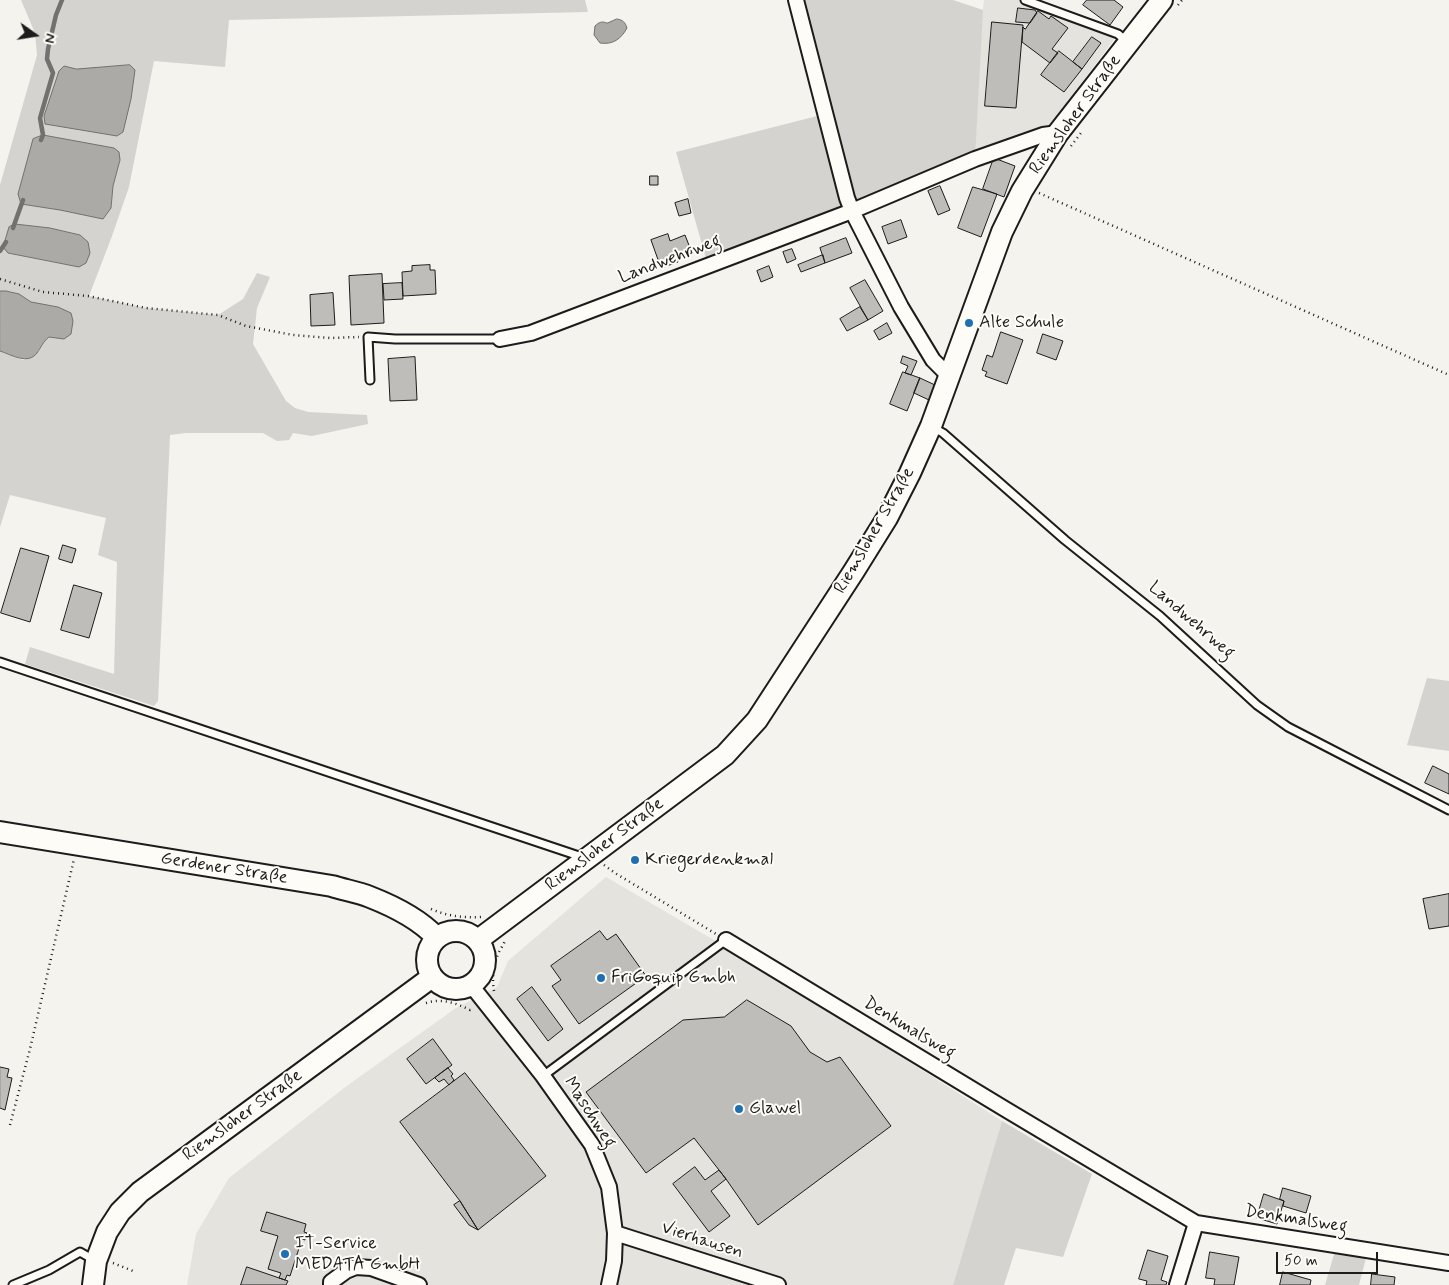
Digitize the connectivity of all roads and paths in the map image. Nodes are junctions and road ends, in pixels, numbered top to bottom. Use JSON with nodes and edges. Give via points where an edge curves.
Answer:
{"nodes":[{"id":1,"x":796,"y":0,"type":"edge"},
{"id":2,"x":1025,"y":0,"type":"edge"},
{"id":3,"x":1162,"y":0,"type":"edge"},
{"id":4,"x":1128,"y":44,"type":"junction"},
{"id":5,"x":1058,"y":133,"type":"junction"},
{"id":6,"x":1022,"y":191,"type":"junction"},
{"id":7,"x":852,"y":211,"type":"junction"},
{"id":8,"x":0,"y":279,"type":"edge"},
{"id":9,"x":368,"y":337,"type":"junction"},
{"id":10,"x":500,"y":339,"type":"joint"},
{"id":11,"x":1449,"y":375,"type":"edge"},
{"id":12,"x":949,"y":376,"type":"junction"},
{"id":13,"x":370,"y":380,"type":"dead end"},
{"id":14,"x":931,"y":426,"type":"junction"},
{"id":15,"x":0,"y":662,"type":"edge"},
{"id":16,"x":1449,"y":810,"type":"edge"},
{"id":17,"x":0,"y":832,"type":"edge"},
{"id":18,"x":78,"y":844,"type":"junction"},
{"id":19,"x":596,"y":862,"type":"junction"},
{"id":20,"x":430,"y":909,"type":"dead end"},
{"id":21,"x":495,"y":927,"type":"junction"},
{"id":22,"x":436,"y":937,"type":"junction"},
{"id":23,"x":478,"y":940,"type":"junction"},
{"id":24,"x":726,"y":940,"type":"junction"},
{"id":25,"x":432,"y":977,"type":"junction"},
{"id":26,"x":471,"y":985,"type":"junction"},
{"id":27,"x":483,"y":1001,"type":"junction"},
{"id":28,"x":422,"y":1005,"type":"dead end"},
{"id":29,"x":543,"y":1076,"type":"junction"},
{"id":30,"x":10,"y":1125,"type":"dead end"},
{"id":31,"x":1196,"y":1223,"type":"junction"},
{"id":32,"x":615,"y":1233,"type":"junction"},
{"id":33,"x":109,"y":1263,"type":"junction"},
{"id":34,"x":1449,"y":1263,"type":"edge"},
{"id":35,"x":132,"y":1270,"type":"dead end"},
{"id":36,"x":13,"y":1285,"type":"edge"},
{"id":37,"x":93,"y":1285,"type":"edge"},
{"id":38,"x":331,"y":1285,"type":"edge"},
{"id":39,"x":419,"y":1285,"type":"edge"},
{"id":40,"x":609,"y":1285,"type":"edge"},
{"id":41,"x":778,"y":1285,"type":"edge"},
{"id":42,"x":1178,"y":1285,"type":"edge"}],
"edges":[{"from":1,"to":7,"type":"street"},
{"from":2,"to":4,"type":"lane","via":[[1118,34]]},
{"from":3,"to":4,"type":"main road","name":"Riemsloher Straße"},
{"from":4,"to":5,"type":"main road","name":"Riemsloher Straße"},
{"from":5,"to":6,"type":"main road","name":"Riemsloher Straße"},
{"from":5,"to":7,"type":"street","name":"Landwehrweg","via":[[1043,135],[975,159]]},
{"from":6,"to":11,"type":"path","via":[[1038,193]]},
{"from":6,"to":12,"type":"main road","name":"Riemsloher Straße","via":[[1002,232]]},
{"from":7,"to":10,"type":"street","name":"Landwehrweg","via":[[531,333]]},
{"from":7,"to":12,"type":"street","via":[[932,360]]},
{"from":8,"to":9,"type":"path","via":[[43,292],[218,315],[246,326],[293,335]]},
{"from":9,"to":10,"type":"lane"},
{"from":9,"to":13,"type":"lane"},
{"from":12,"to":14,"type":"main road","name":"Riemsloher Straße"},
{"from":14,"to":16,"type":"lane","name":"Landwehrweg","via":[[1288,727]]},
{"from":14,"to":19,"type":"main road","name":"Riemsloher Straße","via":[[887,518],[756,720],[725,755]]},
{"from":15,"to":19,"type":"lane"},
{"from":17,"to":18,"type":"main road","name":"Gerdener Straße"},
{"from":18,"to":22,"type":"main road","name":"Gerdener Straße","via":[[332,886],[369,896],[398,910],[428,928]]},
{"from":18,"to":30,"type":"path"},
{"from":19,"to":21,"type":"main road","name":"Riemsloher Straße"},
{"from":19,"to":24,"type":"path"},
{"from":20,"to":21,"type":"path","via":[[457,917],[486,916]]},
{"from":21,"to":23,"type":"main road","name":"Riemsloher Straße"},
{"from":21,"to":27,"type":"path","via":[[506,941],[494,969],[495,994]]},
{"from":22,"to":23,"type":"main road","via":[[453,930],[470,934]]},
{"from":22,"to":25,"type":"main road","via":[[427,952],[426,961]]},
{"from":23,"to":26,"type":"main road","via":[[485,955],[485,964]]},
{"from":24,"to":29,"type":"lane"},
{"from":24,"to":31,"type":"street","name":"Denkmalsweg"},
{"from":25,"to":26,"type":"main road","via":[[454,989]]},
{"from":25,"to":33,"type":"main road","name":"Riemsloher Straße","via":[[140,1192],[120,1212],[107,1232]]},
{"from":26,"to":27,"type":"street","name":"Maschweg"},
{"from":27,"to":28,"type":"path","via":[[470,1010],[444,1001]]},
{"from":27,"to":29,"type":"street","name":"Maschweg"},
{"from":29,"to":32,"type":"street","name":"Maschweg","via":[[592,1145],[609,1187]]},
{"from":31,"to":34,"type":"street","name":"Denkmalsweg"},
{"from":31,"to":42,"type":"street"},
{"from":32,"to":40,"type":"street","name":"Maschweg"},
{"from":32,"to":41,"type":"street","name":"Vierhausen"},
{"from":33,"to":35,"type":"path"},
{"from":33,"to":36,"type":"lane","via":[[80,1252]]},
{"from":33,"to":37,"type":"main road","name":"Riemsloher Straße"},
{"from":38,"to":39,"type":"street","via":[[346,1271],[356,1267],[371,1268]]}]}
